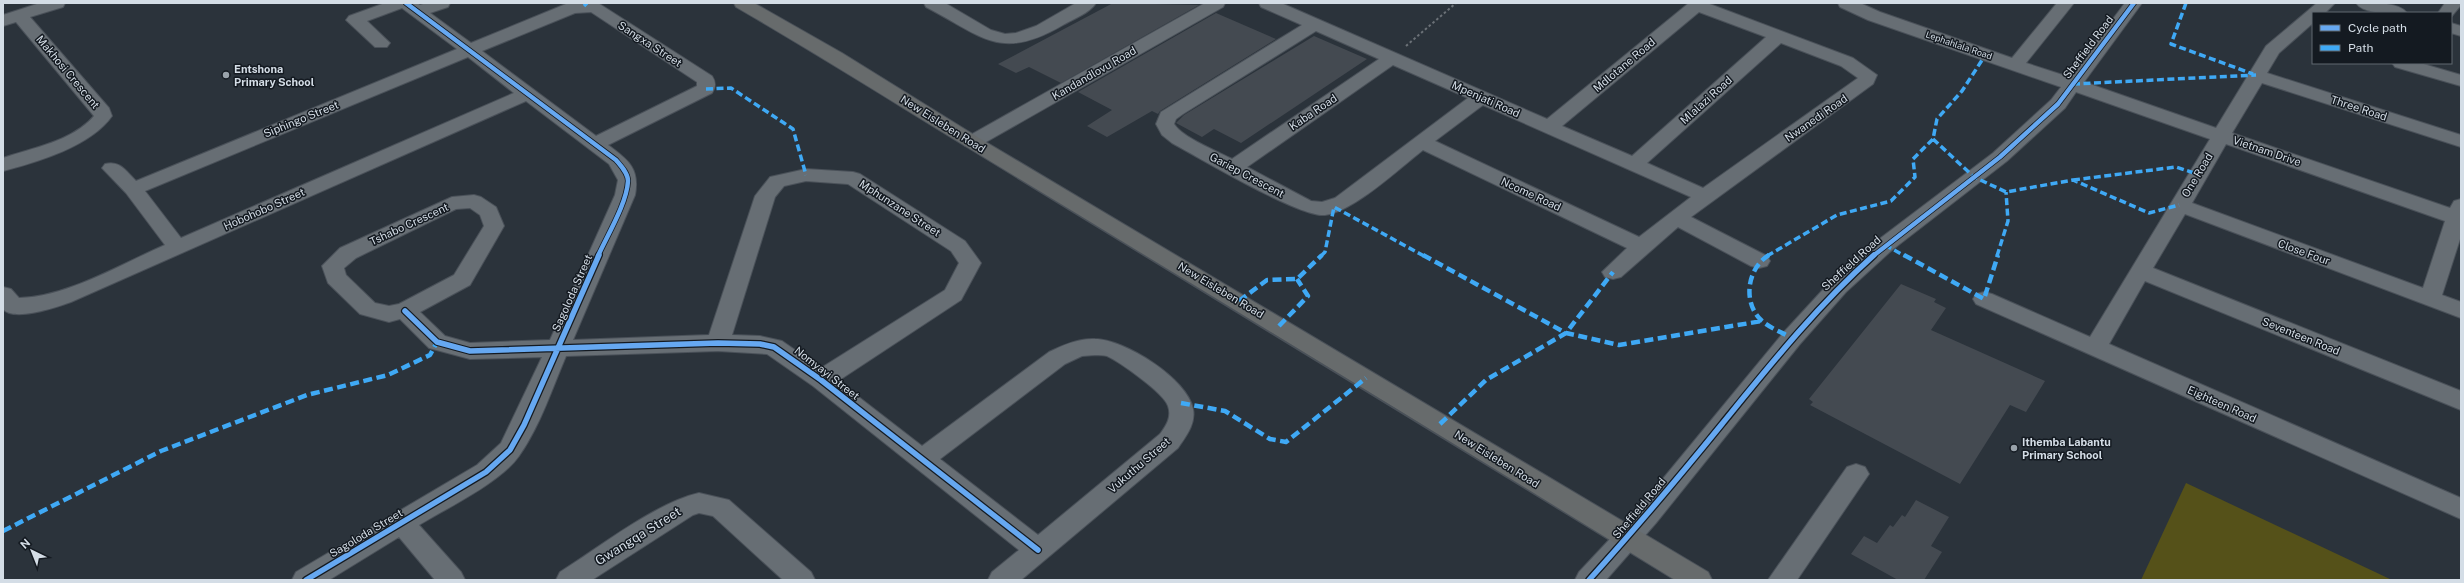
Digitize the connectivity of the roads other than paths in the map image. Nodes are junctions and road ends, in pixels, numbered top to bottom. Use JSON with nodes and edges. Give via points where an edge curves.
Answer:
{"nodes":[{"id":1,"x":57,"y":3,"type":"edge"},
{"id":2,"x":442,"y":3,"type":"edge"},
{"id":3,"x":742,"y":3,"type":"edge"},
{"id":4,"x":1088,"y":3,"type":"edge"},
{"id":5,"x":1217,"y":3,"type":"edge"},
{"id":6,"x":1267,"y":3,"type":"edge"},
{"id":7,"x":1846,"y":3,"type":"edge"},
{"id":8,"x":2066,"y":3,"type":"edge"},
{"id":9,"x":2134,"y":3,"type":"edge"},
{"id":10,"x":2327,"y":3,"type":"edge"},
{"id":11,"x":2364,"y":3,"type":"edge"},
{"id":12,"x":2454,"y":3,"type":"edge"},
{"id":13,"x":1697,"y":4,"type":"edge"},
{"id":14,"x":942,"y":5,"type":"edge"},
{"id":15,"x":408,"y":6,"type":"edge"},
{"id":16,"x":2316,"y":12,"type":"edge"},
{"id":17,"x":2395,"y":12,"type":"edge"},
{"id":18,"x":2447,"y":12,"type":"edge"},
{"id":19,"x":2312,"y":15,"type":"edge"},
{"id":20,"x":11,"y":18,"type":"edge"},
{"id":21,"x":1315,"y":24,"type":"junction"},
{"id":22,"x":2292,"y":30,"type":"junction"},
{"id":23,"x":1778,"y":36,"type":"junction"},
{"id":24,"x":2312,"y":37,"type":"edge"},
{"id":25,"x":381,"y":42,"type":"dead end"},
{"id":26,"x":469,"y":50,"type":"junction"},
{"id":27,"x":1392,"y":58,"type":"junction"},
{"id":28,"x":2015,"y":64,"type":"junction"},
{"id":29,"x":2404,"y":64,"type":"edge"},
{"id":30,"x":2256,"y":75,"type":"junction"},
{"id":31,"x":2461,"y":81,"type":"edge"},
{"id":32,"x":2072,"y":84,"type":"junction"},
{"id":33,"x":526,"y":94,"type":"junction"},
{"id":34,"x":1482,"y":97,"type":"junction"},
{"id":35,"x":1549,"y":127,"type":"junction"},
{"id":36,"x":2220,"y":135,"type":"junction"},
{"id":37,"x":2461,"y":141,"type":"edge"},
{"id":38,"x":972,"y":142,"type":"junction"},
{"id":39,"x":1421,"y":142,"type":"junction"},
{"id":40,"x":594,"y":144,"type":"junction"},
{"id":41,"x":3,"y":165,"type":"edge"},
{"id":42,"x":1634,"y":165,"type":"junction"},
{"id":43,"x":1233,"y":167,"type":"junction"},
{"id":44,"x":112,"y":168,"type":"dead end"},
{"id":45,"x":133,"y":189,"type":"junction"},
{"id":46,"x":1705,"y":196,"type":"junction"},
{"id":47,"x":2179,"y":205,"type":"junction"},
{"id":48,"x":2460,"y":214,"type":"edge"},
{"id":49,"x":1676,"y":218,"type":"junction"},
{"id":50,"x":1641,"y":246,"type":"junction"},
{"id":51,"x":178,"y":248,"type":"junction"},
{"id":52,"x":1759,"y":261,"type":"dead end"},
{"id":53,"x":2140,"y":270,"type":"junction"},
{"id":54,"x":1613,"y":272,"type":"dead end"},
{"id":55,"x":3,"y":294,"type":"edge"},
{"id":56,"x":2430,"y":298,"type":"junction"},
{"id":57,"x":1984,"y":299,"type":"dead end"},
{"id":58,"x":2461,"y":310,"type":"edge"},
{"id":59,"x":405,"y":311,"type":"junction"},
{"id":60,"x":718,"y":343,"type":"junction"},
{"id":61,"x":2095,"y":348,"type":"junction"},
{"id":62,"x":558,"y":349,"type":"junction"},
{"id":63,"x":821,"y":380,"type":"junction"},
{"id":64,"x":2461,"y":400,"type":"edge"},
{"id":65,"x":922,"y":460,"type":"junction"},
{"id":66,"x":1856,"y":474,"type":"dead end"},
{"id":67,"x":2461,"y":509,"type":"edge"},
{"id":68,"x":402,"y":523,"type":"junction"},
{"id":69,"x":1627,"y":538,"type":"junction"},
{"id":70,"x":1038,"y":550,"type":"junction"},
{"id":71,"x":306,"y":580,"type":"edge"},
{"id":72,"x":451,"y":580,"type":"edge"},
{"id":73,"x":570,"y":580,"type":"edge"},
{"id":74,"x":801,"y":580,"type":"edge"},
{"id":75,"x":1002,"y":580,"type":"edge"},
{"id":76,"x":1589,"y":580,"type":"edge"},
{"id":77,"x":1698,"y":580,"type":"edge"},
{"id":78,"x":1782,"y":580,"type":"edge"}],
"edges":[{"from":1,"to":20,"type":"street"},
{"from":2,"to":15,"type":"street"},
{"from":3,"to":38,"type":"main road","name":"New Eisleben Road","via":[[836,57]]},
{"from":4,"to":14,"type":"street","via":[[1029,35],[1016,39],[992,36]]},
{"from":5,"to":38,"type":"street","name":"Kandandlovu Road"},
{"from":6,"to":21,"type":"street","name":"Mpenjati Road"},
{"from":7,"to":28,"type":"street","name":"Lephahlala Road","via":[[1874,16]]},
{"from":8,"to":28,"type":"street"},
{"from":9,"to":32,"type":"street","name":"Sheffield Road"},
{"from":10,"to":16,"type":"street","name":"One Road"},
{"from":11,"to":17,"type":"street"},
{"from":12,"to":18,"type":"street"},
{"from":13,"to":23,"type":"street","name":"Nwanedi Road"},
{"from":13,"to":35,"type":"street","name":"Mdlotane Road"},
{"from":15,"to":25,"type":"street","via":[[355,20]]},
{"from":15,"to":26,"type":"street","name":"Sagoloda Street"},
{"from":19,"to":22,"type":"street","name":"One Road"},
{"from":20,"to":41,"type":"street","name":"Makhosi Crescent","via":[[102,112],[103,116],[93,129],[77,137]]},
{"from":21,"to":27,"type":"street","name":"Mpenjati Road"},
{"from":21,"to":43,"type":"street","name":"Gariep Crescent","via":[[1168,116],[1165,124],[1174,135]]},
{"from":22,"to":24,"type":"street"},
{"from":22,"to":30,"type":"street","name":"One Road","via":[[2278,42]]},
{"from":23,"to":42,"type":"street","name":"Mlalazi Road"},
{"from":23,"to":46,"type":"street","name":"Nwanedi Road","via":[[1857,66],[1868,75],[1867,80]]},
{"from":26,"to":33,"type":"street","name":"Sagoloda Street"},
{"from":26,"to":40,"type":"street","name":"Sangxa Street","via":[[572,8],[594,7],[706,80],[706,89]]},
{"from":26,"to":45,"type":"street","name":"Siphingo Street"},
{"from":27,"to":34,"type":"street","name":"Mpenjati Road"},
{"from":27,"to":43,"type":"street","name":"Kaba Road"},
{"from":28,"to":32,"type":"street","name":"Lephahlala Road"},
{"from":29,"to":31,"type":"street"},
{"from":30,"to":36,"type":"street","name":"One Road"},
{"from":30,"to":37,"type":"street","name":"Three Road"},
{"from":32,"to":36,"type":"street","name":"Vietnam Drive"},
{"from":32,"to":69,"type":"street","name":"Sheffield Road","via":[[2058,104],[2000,157],[1885,245],[1838,287],[1792,338]]},
{"from":33,"to":40,"type":"street","name":"Sagoloda Street"},
{"from":33,"to":51,"type":"street","name":"Hobohobo Street"},
{"from":34,"to":35,"type":"street","name":"Mpenjati Road"},
{"from":34,"to":39,"type":"street","name":"Gariep Crescent"},
{"from":35,"to":42,"type":"street","name":"Mpenjati Road"},
{"from":36,"to":47,"type":"street","name":"One Road"},
{"from":36,"to":48,"type":"street","name":"Vietnam Drive"},
{"from":38,"to":69,"type":"main road","name":"New Eisleben Road","via":[[1239,301]]},
{"from":39,"to":43,"type":"street","name":"Gariep Crescent","via":[[1342,202],[1324,209],[1306,206]]},
{"from":39,"to":50,"type":"street","name":"Ncome Road"},
{"from":40,"to":62,"type":"street","name":"Sagoloda Street","via":[[616,160],[628,180],[622,201]]},
{"from":42,"to":46,"type":"street","name":"Mpenjati Road"},
{"from":44,"to":45,"type":"street"},
{"from":45,"to":51,"type":"street"},
{"from":46,"to":49,"type":"street","name":"Nwanedi Road"},
{"from":47,"to":53,"type":"street","name":"One Road"},
{"from":47,"to":56,"type":"street","name":"Close Four"},
{"from":48,"to":56,"type":"street"},
{"from":49,"to":50,"type":"street","name":"Nwanedi Road"},
{"from":49,"to":52,"type":"street"},
{"from":50,"to":54,"type":"street","name":"Nwanedi Road"},
{"from":51,"to":55,"type":"street","name":"Hobohobo Street","via":[[55,300],[29,307],[13,306]]},
{"from":53,"to":61,"type":"street","name":"One Road"},
{"from":53,"to":64,"type":"street","name":"Seventeen Road"},
{"from":56,"to":58,"type":"street","name":"Close Four"},
{"from":57,"to":61,"type":"street","name":"Eighteen Road"},
{"from":59,"to":59,"type":"street","name":"Tshabo Crescent","via":[[389,314],[368,309],[336,278],[334,266],[348,253],[452,203],[474,202],[489,212],[494,226],[462,280]]},
{"from":59,"to":62,"type":"street","via":[[437,342],[470,351]]},
{"from":60,"to":62,"type":"street","name":"Nomyayi Street"},
{"from":60,"to":63,"type":"street","name":"Nomyayi Street","via":[[774,347]]},
{"from":60,"to":63,"type":"street","name":"Mphunzane Street","via":[[765,196],[777,181],[806,175],[853,178],[958,246],[970,264],[953,295]]},
{"from":61,"to":67,"type":"street","name":"Eighteen Road"},
{"from":62,"to":68,"type":"street","name":"Sagoloda Street","via":[[510,450],[486,472]]},
{"from":63,"to":65,"type":"street","name":"Nomyayi Street"},
{"from":65,"to":70,"type":"street","name":"Nomyayi Street"},
{"from":65,"to":70,"type":"street","name":"Vukuthu Street","via":[[1057,358],[1074,349],[1088,346],[1113,349],[1159,380],[1174,392],[1181,403],[1183,417],[1179,429],[1169,441]]},
{"from":66,"to":78,"type":"street"},
{"from":68,"to":71,"type":"street","name":"Sagoloda Street"},
{"from":68,"to":72,"type":"street"},
{"from":69,"to":76,"type":"street","name":"Sheffield Road"},
{"from":69,"to":77,"type":"main road","name":"New Eisleben Road"},
{"from":70,"to":75,"type":"street","name":"Vukuthu Street"},
{"from":73,"to":74,"type":"street","name":"Gwangqa Street","via":[[668,516],[686,506],[699,503],[720,507]]}]}
